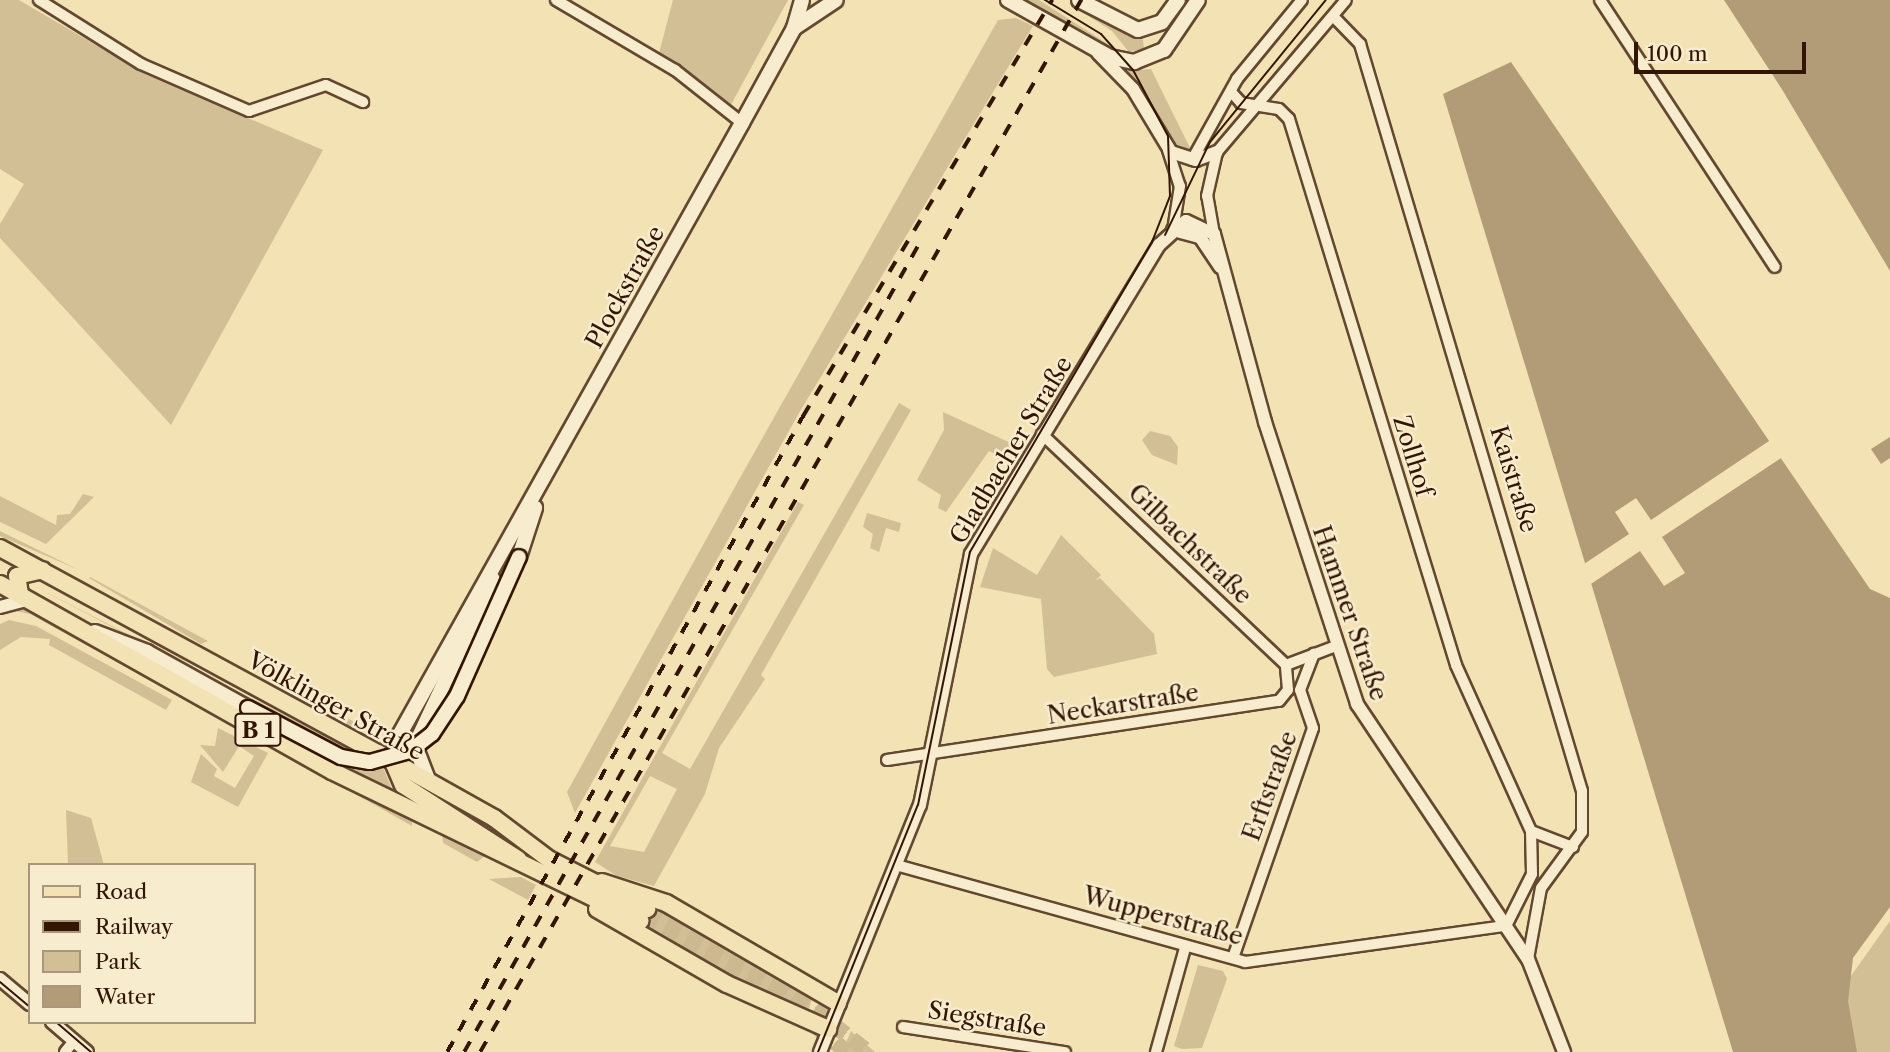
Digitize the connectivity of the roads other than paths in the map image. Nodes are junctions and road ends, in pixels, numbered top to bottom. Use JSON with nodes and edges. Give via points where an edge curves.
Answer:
{"nodes":[{"id":1,"x":39,"y":0,"type":"edge"},
{"id":2,"x":556,"y":0,"type":"edge"},
{"id":3,"x":802,"y":0,"type":"edge"},
{"id":4,"x":836,"y":0,"type":"edge"},
{"id":5,"x":1008,"y":0,"type":"edge"},
{"id":6,"x":1079,"y":0,"type":"edge"},
{"id":7,"x":1178,"y":0,"type":"edge"},
{"id":8,"x":1198,"y":0,"type":"edge"},
{"id":9,"x":1302,"y":0,"type":"edge"},
{"id":10,"x":1346,"y":0,"type":"edge"},
{"id":11,"x":1600,"y":0,"type":"edge"},
{"id":12,"x":1333,"y":16,"type":"junction"},
{"id":13,"x":794,"y":28,"type":"junction"},
{"id":14,"x":1093,"y":48,"type":"junction"},
{"id":15,"x":1233,"y":94,"type":"junction"},
{"id":16,"x":363,"y":102,"type":"dead end"},
{"id":17,"x":1257,"y":105,"type":"junction"},
{"id":18,"x":742,"y":123,"type":"junction"},
{"id":19,"x":1168,"y":150,"type":"junction"},
{"id":20,"x":1217,"y":152,"type":"junction"},
{"id":21,"x":1192,"y":160,"type":"junction"},
{"id":22,"x":1173,"y":230,"type":"junction"},
{"id":23,"x":1214,"y":234,"type":"junction"},
{"id":24,"x":1220,"y":267,"type":"junction"},
{"id":25,"x":1775,"y":267,"type":"dead end"},
{"id":26,"x":1042,"y":434,"type":"junction"},
{"id":27,"x":538,"y":492,"type":"junction"},
{"id":28,"x":0,"y":548,"type":"edge"},
{"id":29,"x":496,"y":568,"type":"junction"},
{"id":30,"x":42,"y":570,"type":"junction"},
{"id":31,"x":0,"y":584,"type":"edge"},
{"id":32,"x":26,"y":596,"type":"junction"},
{"id":33,"x":0,"y":607,"type":"edge"},
{"id":34,"x":95,"y":632,"type":"junction"},
{"id":35,"x":1336,"y":646,"type":"junction"},
{"id":36,"x":1314,"y":654,"type":"junction"},
{"id":37,"x":1286,"y":665,"type":"junction"},
{"id":38,"x":396,"y":741,"type":"junction"},
{"id":39,"x":378,"y":753,"type":"junction"},
{"id":40,"x":932,"y":755,"type":"junction"},
{"id":41,"x":887,"y":760,"type":"dead end"},
{"id":42,"x":394,"y":764,"type":"junction"},
{"id":43,"x":430,"y":783,"type":"junction"},
{"id":44,"x":1531,"y":831,"type":"junction"},
{"id":45,"x":1573,"y":847,"type":"junction"},
{"id":46,"x":523,"y":864,"type":"junction"},
{"id":47,"x":896,"y":865,"type":"junction"},
{"id":48,"x":587,"y":888,"type":"junction"},
{"id":49,"x":644,"y":915,"type":"tunnel mouth"},
{"id":50,"x":1506,"y":926,"type":"junction"},
{"id":51,"x":1185,"y":948,"type":"junction"},
{"id":52,"x":1234,"y":955,"type":"junction"},
{"id":53,"x":1528,"y":959,"type":"junction"},
{"id":54,"x":3,"y":984,"type":"edge"},
{"id":55,"x":28,"y":1003,"type":"edge"},
{"id":56,"x":838,"y":1003,"type":"junction"},
{"id":57,"x":54,"y":1024,"type":"edge"},
{"id":58,"x":903,"y":1027,"type":"dead end"},
{"id":59,"x":828,"y":1029,"type":"junction"},
{"id":60,"x":74,"y":1041,"type":"junction"},
{"id":61,"x":65,"y":1052,"type":"edge"},
{"id":62,"x":87,"y":1052,"type":"edge"},
{"id":63,"x":820,"y":1052,"type":"edge"},
{"id":64,"x":1065,"y":1052,"type":"edge"},
{"id":65,"x":1156,"y":1052,"type":"edge"},
{"id":66,"x":1564,"y":1052,"type":"edge"}],
"edges":[{"from":1,"to":16,"type":"street","via":[[141,64],[248,111],[326,85]]},
{"from":2,"to":18,"type":"street","via":[[675,70]]},
{"from":3,"to":13,"type":"main road","name":"Plockstraße"},
{"from":4,"to":13,"type":"main road","name":"Plockstraße"},
{"from":5,"to":14,"type":"main road"},
{"from":6,"to":7,"type":"main road","via":[[1128,27],[1146,29],[1166,19]]},
{"from":8,"to":14,"type":"main road","via":[[1169,44],[1152,58],[1128,61]]},
{"from":9,"to":15,"type":"street","via":[[1237,79]]},
{"from":10,"to":12,"type":"street"},
{"from":11,"to":25,"type":"street"},
{"from":12,"to":17,"type":"street"},
{"from":12,"to":45,"type":"street","name":"Kaistraße","via":[[1360,44],[1575,758],[1585,817]]},
{"from":13,"to":18,"type":"main road","name":"Plockstraße"},
{"from":14,"to":19,"type":"street","via":[[1133,89]]},
{"from":15,"to":17,"type":"street","name":"Zollhof","via":[[1241,103]]},
{"from":15,"to":21,"type":"street"},
{"from":17,"to":20,"type":"street"},
{"from":17,"to":44,"type":"street","name":"Zollhof","via":[[1279,109],[1291,125],[1456,665]]},
{"from":18,"to":27,"type":"main road","name":"Plockstraße"},
{"from":19,"to":21,"type":"street"},
{"from":19,"to":22,"type":"street","via":[[1180,186]]},
{"from":20,"to":21,"type":"street"},
{"from":20,"to":23,"type":"street","via":[[1207,196]]},
{"from":22,"to":23,"type":"street","via":[[1188,221]]},
{"from":22,"to":24,"type":"street","name":"Hammer Straße","via":[[1200,237]]},
{"from":22,"to":26,"type":"street","name":"Gladbacher Straße"},
{"from":23,"to":24,"type":"street","name":"Hammer Straße"},
{"from":24,"to":35,"type":"street","name":"Hammer Straße"},
{"from":26,"to":37,"type":"street","name":"Gilbachstraße"},
{"from":26,"to":40,"type":"street","name":"Gladbacher Straße","via":[[971,554]]},
{"from":27,"to":29,"type":"main road","name":"Plockstraße"},
{"from":27,"to":34,"type":"main road","bridge":true,"via":[[519,557],[457,696],[432,734],[410,751],[370,762],[341,757],[138,647]]},
{"from":28,"to":30,"type":"main road","name":"Völklinger Straße","number":"B 1"},
{"from":29,"to":38,"type":"main road","name":"Plockstraße"},
{"from":29,"to":43,"type":"main road","name":"Plockstraße","via":[[473,632],[414,751]]},
{"from":30,"to":32,"type":"main road","via":[[15,578]]},
{"from":30,"to":39,"type":"main road","name":"Völklinger Straße","number":"B 1"},
{"from":31,"to":32,"type":"main road","name":"Völklinger Straße","number":"B 1"},
{"from":32,"to":33,"type":"street"},
{"from":32,"to":34,"type":"main road","name":"Völklinger Straße","number":"B 1"},
{"from":34,"to":46,"type":"main road","name":"Völklinger Straße","number":"B 1","via":[[114,649],[332,771]]},
{"from":35,"to":36,"type":"street"},
{"from":35,"to":50,"type":"street","name":"Hammer Straße","via":[[1368,727]]},
{"from":36,"to":37,"type":"street"},
{"from":36,"to":52,"type":"street","name":"Erftstraße","via":[[1300,690],[1314,728]]},
{"from":37,"to":40,"type":"street","name":"Neckarstraße","via":[[1290,685],[1279,701]]},
{"from":38,"to":39,"type":"main road"},
{"from":38,"to":42,"type":"main road"},
{"from":39,"to":42,"type":"main road","name":"Völklinger Straße","number":"B 1"},
{"from":40,"to":41,"type":"street"},
{"from":40,"to":47,"type":"street","name":"Gladbacher Straße"},
{"from":42,"to":43,"type":"main road","name":"Völklinger Straße","number":"B 1"},
{"from":42,"to":46,"type":"main road","number":"B 1","via":[[403,785],[489,835]]},
{"from":43,"to":48,"type":"main road","name":"Völklinger Straße","number":"B 1"},
{"from":44,"to":45,"type":"street"},
{"from":44,"to":50,"type":"street","name":"Zollhof","via":[[1532,874]]},
{"from":45,"to":53,"type":"street","name":"Kaistraße","via":[[1541,888]]},
{"from":46,"to":48,"type":"main road","name":"Völklinger Straße","number":"B 1"},
{"from":47,"to":51,"type":"street","name":"Wupperstraße"},
{"from":47,"to":56,"type":"street","name":"Gladbacher Straße"},
{"from":48,"to":49,"type":"main road","name":"Völklinger Straße","number":"B 1"},
{"from":48,"to":56,"type":"main road","via":[[635,889],[666,903]]},
{"from":48,"to":59,"type":"main road","via":[[620,926]]},
{"from":50,"to":52,"type":"street","name":"Wupperstraße","via":[[1249,961]]},
{"from":50,"to":53,"type":"street","name":"Hammer Straße"},
{"from":51,"to":52,"type":"street","name":"Wupperstraße"},
{"from":51,"to":65,"type":"street"},
{"from":53,"to":66,"type":"street","name":"Hammer Straße"},
{"from":54,"to":55,"type":"street"},
{"from":56,"to":59,"type":"street","name":"Gladbacher Straße"},
{"from":57,"to":60,"type":"street"},
{"from":58,"to":64,"type":"street","name":"Siegstraße"},
{"from":59,"to":63,"type":"street","name":"Gladbacher Straße"},
{"from":60,"to":61,"type":"street"},
{"from":60,"to":62,"type":"street"}]}
